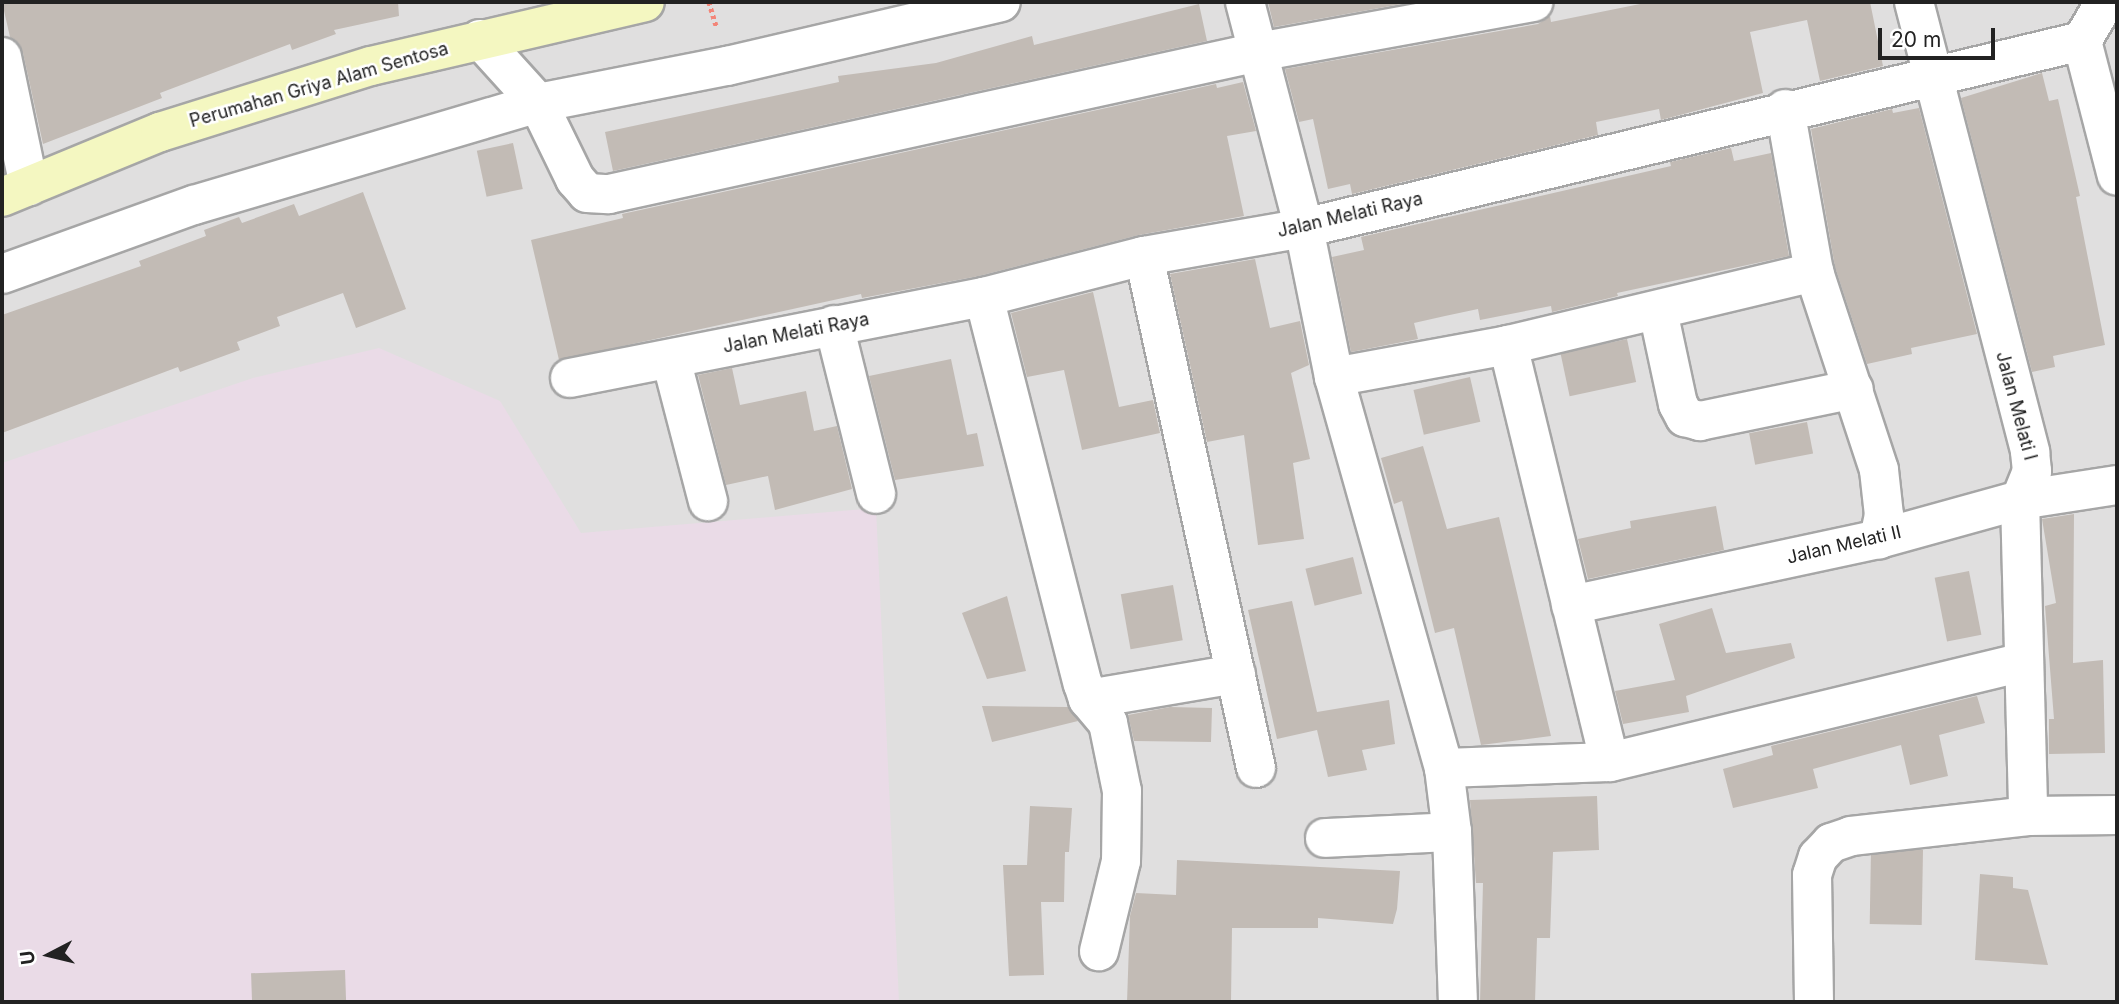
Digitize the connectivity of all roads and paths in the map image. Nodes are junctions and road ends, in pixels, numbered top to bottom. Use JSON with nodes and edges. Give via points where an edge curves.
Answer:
{"nodes":[{"id":1,"x":645,"y":2,"type":"edge"},
{"id":2,"x":1001,"y":2,"type":"edge"},
{"id":3,"x":1245,"y":2,"type":"edge"},
{"id":4,"x":1534,"y":2,"type":"edge"},
{"id":5,"x":1914,"y":2,"type":"edge"},
{"id":6,"x":2105,"y":2,"type":"edge"},
{"id":7,"x":480,"y":39,"type":"junction"},
{"id":8,"x":2082,"y":41,"type":"junction"},
{"id":9,"x":1258,"y":52,"type":"junction"},
{"id":10,"x":2,"y":57,"type":"edge"},
{"id":11,"x":1932,"y":78,"type":"junction"},
{"id":12,"x":538,"y":103,"type":"junction"},
{"id":13,"x":1785,"y":109,"type":"junction"},
{"id":14,"x":2117,"y":176,"type":"edge"},
{"id":15,"x":16,"y":192,"type":"edge"},
{"id":16,"x":1304,"y":228,"type":"junction"},
{"id":17,"x":1144,"y":256,"type":"junction"},
{"id":18,"x":1814,"y":272,"type":"junction"},
{"id":19,"x":2,"y":274,"type":"edge"},
{"id":20,"x":984,"y":297,"type":"junction"},
{"id":21,"x":1658,"y":310,"type":"junction"},
{"id":22,"x":834,"y":325,"type":"junction"},
{"id":23,"x":1508,"y":345,"type":"junction"},
{"id":24,"x":671,"y":359,"type":"junction"},
{"id":25,"x":1334,"y":377,"type":"junction"},
{"id":26,"x":570,"y":379,"type":"dead end"},
{"id":27,"x":1854,"y":389,"type":"junction"},
{"id":28,"x":2117,"y":485,"type":"edge"},
{"id":29,"x":876,"y":494,"type":"dead end"},
{"id":30,"x":2020,"y":500,"type":"junction"},
{"id":31,"x":708,"y":501,"type":"dead end"},
{"id":32,"x":1879,"y":539,"type":"junction"},
{"id":33,"x":1571,"y":605,"type":"junction"},
{"id":34,"x":2023,"y":662,"type":"junction"},
{"id":35,"x":1236,"y":674,"type":"junction"},
{"id":36,"x":1088,"y":699,"type":"junction"},
{"id":37,"x":1610,"y":762,"type":"junction"},
{"id":38,"x":1256,"y":768,"type":"dead end"},
{"id":39,"x":1444,"y":768,"type":"junction"},
{"id":40,"x":2117,"y":815,"type":"edge"},
{"id":41,"x":2028,"y":816,"type":"junction"},
{"id":42,"x":1452,"y":832,"type":"junction"},
{"id":43,"x":1325,"y":838,"type":"dead end"},
{"id":44,"x":1099,"y":951,"type":"dead end"},
{"id":45,"x":1458,"y":1002,"type":"edge"},
{"id":46,"x":1814,"y":1002,"type":"edge"}],
"edges":[{"from":1,"to":7,"type":"street","name":"Perumahan Griya Alam Sentosa"},
{"from":2,"to":12,"type":"street","via":[[727,66]]},
{"from":3,"to":9,"type":"street"},
{"from":4,"to":9,"type":"street"},
{"from":5,"to":11,"type":"street","name":"Jalan Melati I"},
{"from":6,"to":8,"type":"street"},
{"from":7,"to":12,"type":"street"},
{"from":7,"to":15,"type":"street","name":"Perumahan Griya Alam Sentosa","via":[[370,66],[160,132]]},
{"from":8,"to":11,"type":"street","name":"Jalan Melati Raya"},
{"from":8,"to":14,"type":"street"},
{"from":9,"to":12,"type":"street","via":[[609,194],[587,193],[575,179]]},
{"from":9,"to":16,"type":"street"},
{"from":10,"to":15,"type":"street"},
{"from":11,"to":13,"type":"street","name":"Jalan Melati Raya"},
{"from":11,"to":30,"type":"street","name":"Jalan Melati I","via":[[2030,452],[2032,471]]},
{"from":12,"to":19,"type":"street","via":[[194,205]]},
{"from":13,"to":16,"type":"street","name":"Jalan Melati Raya"},
{"from":13,"to":18,"type":"street"},
{"from":16,"to":17,"type":"street","name":"Jalan Melati Raya"},
{"from":16,"to":25,"type":"street"},
{"from":17,"to":20,"type":"street","name":"Jalan Melati Raya"},
{"from":17,"to":35,"type":"street"},
{"from":18,"to":21,"type":"street"},
{"from":18,"to":27,"type":"street"},
{"from":20,"to":22,"type":"street","name":"Jalan Melati Raya"},
{"from":20,"to":36,"type":"street"},
{"from":21,"to":23,"type":"street"},
{"from":21,"to":27,"type":"street","via":[[1678,404],[1685,416],[1700,421]]},
{"from":22,"to":24,"type":"street","name":"Jalan Melati Raya"},
{"from":22,"to":29,"type":"street"},
{"from":23,"to":25,"type":"street"},
{"from":23,"to":33,"type":"street"},
{"from":24,"to":26,"type":"street","name":"Jalan Melati Raya"},
{"from":24,"to":31,"type":"street"},
{"from":25,"to":39,"type":"street"},
{"from":27,"to":32,"type":"street","via":[[1880,470],[1884,514]]},
{"from":28,"to":30,"type":"street","name":"Jalan Melati II"},
{"from":30,"to":32,"type":"street","name":"Jalan Melati II"},
{"from":30,"to":34,"type":"street","name":"Jalan Melati I"},
{"from":32,"to":33,"type":"street","name":"Jalan Melati II"},
{"from":33,"to":37,"type":"street"},
{"from":34,"to":37,"type":"street"},
{"from":34,"to":41,"type":"street","name":"Jalan Melati I"},
{"from":35,"to":36,"type":"street"},
{"from":35,"to":38,"type":"street"},
{"from":36,"to":44,"type":"street","via":[[1108,723],[1124,827]]},
{"from":37,"to":39,"type":"street"},
{"from":39,"to":42,"type":"street"},
{"from":40,"to":41,"type":"street"},
{"from":41,"to":46,"type":"street","via":[[1852,836],[1831,843],[1818,857],[1812,875]]},
{"from":42,"to":43,"type":"street"},
{"from":42,"to":45,"type":"street"}]}
